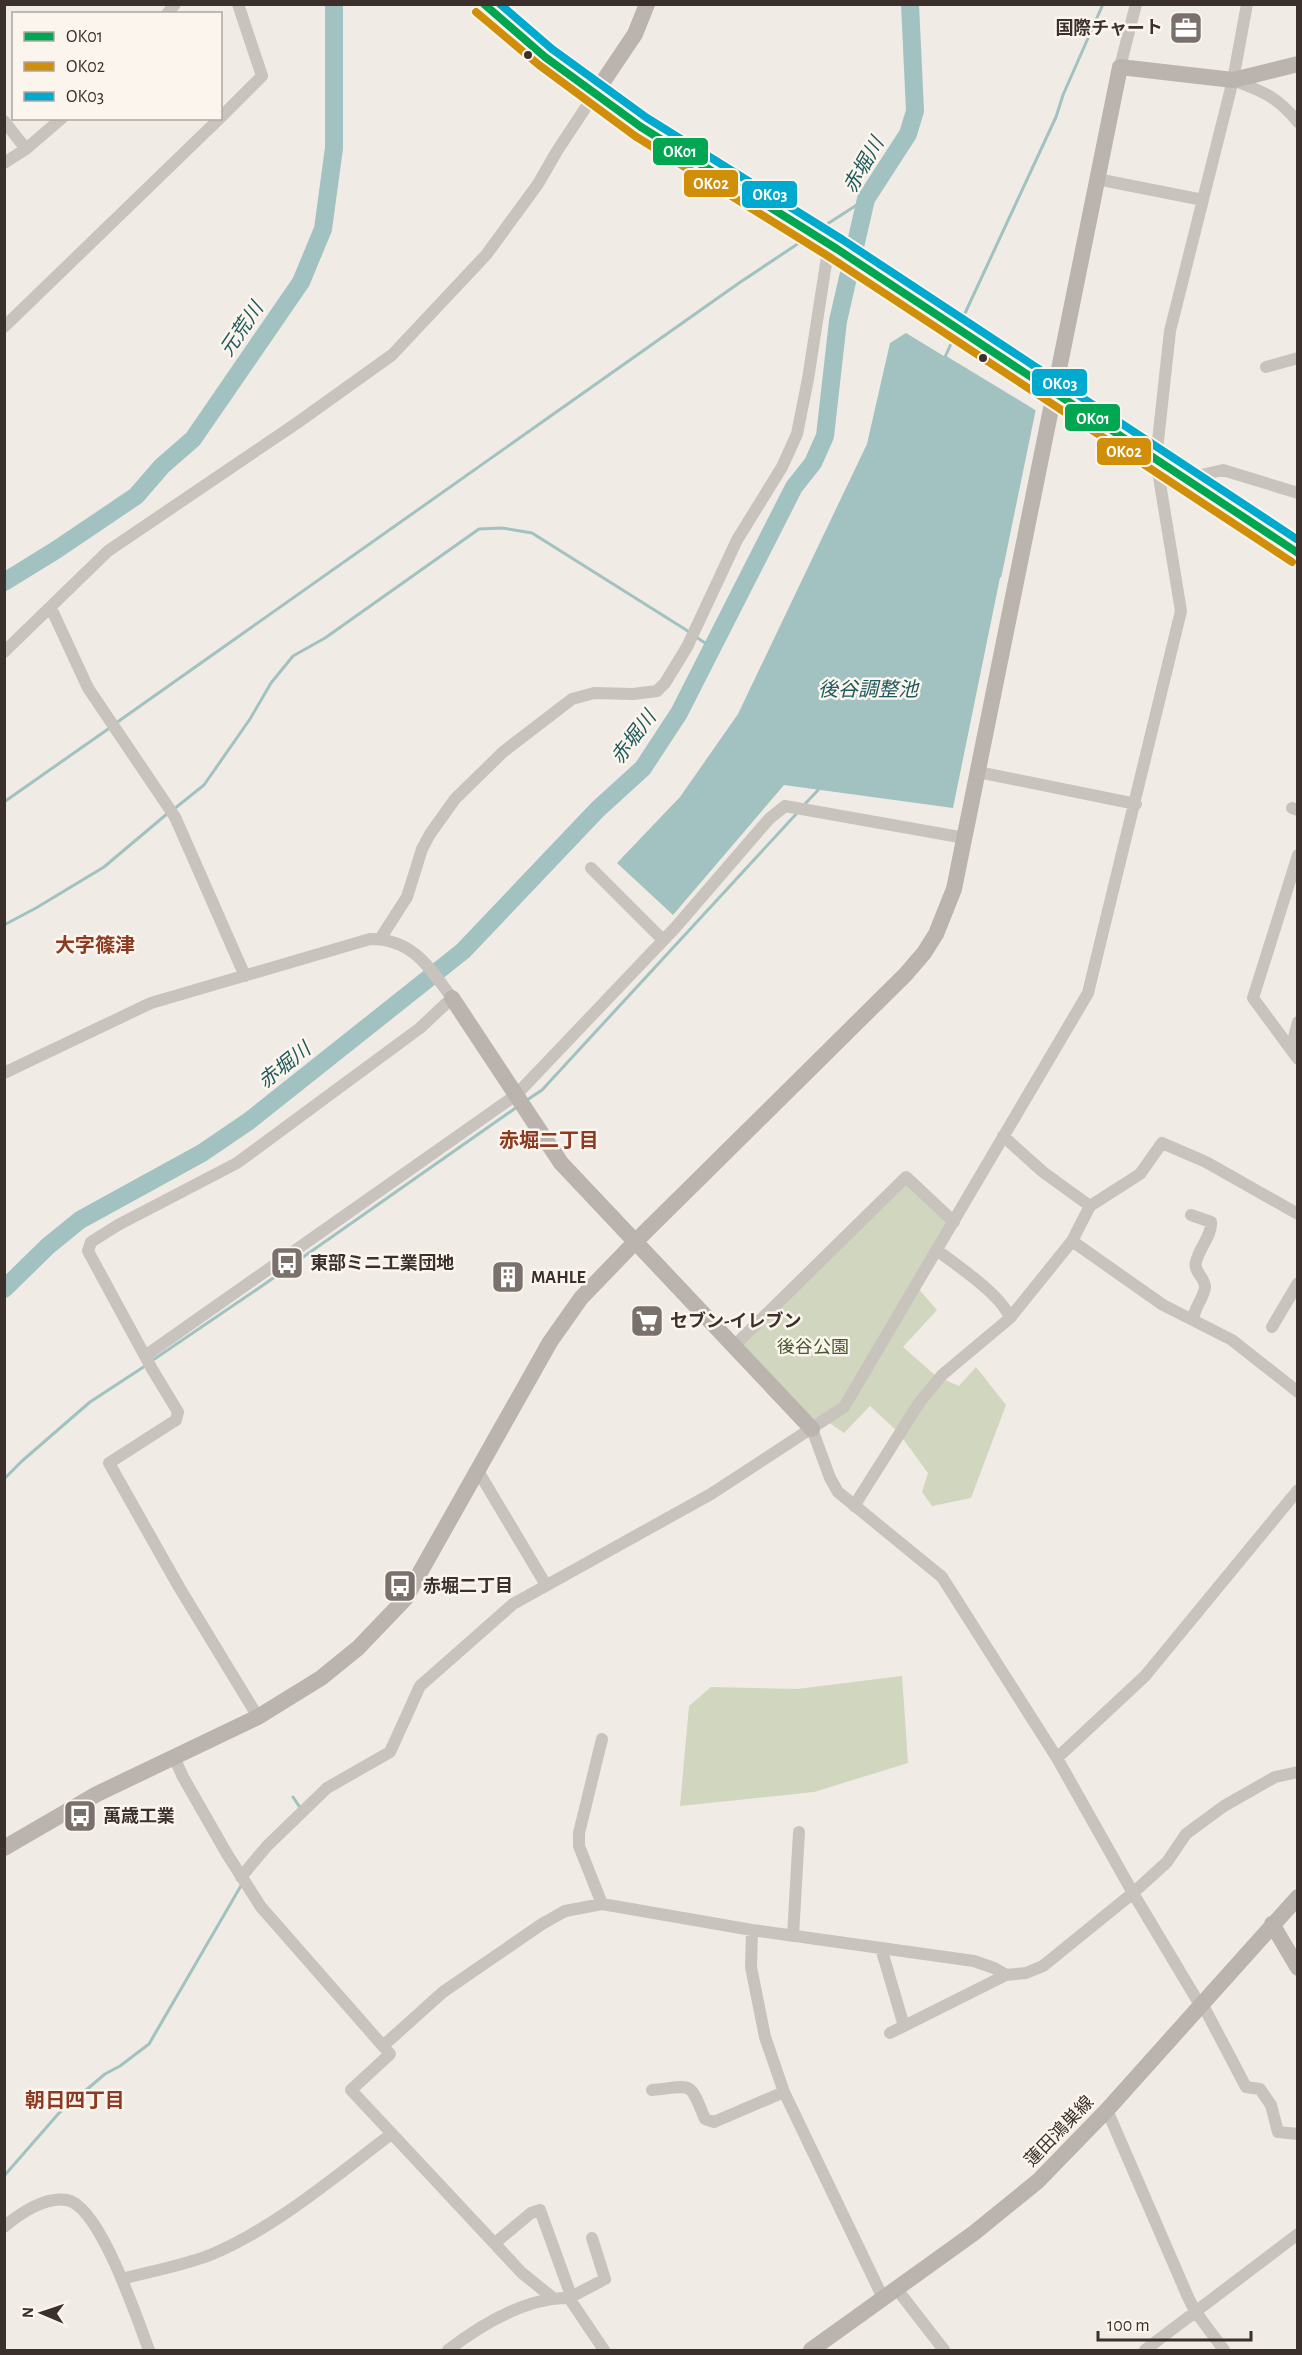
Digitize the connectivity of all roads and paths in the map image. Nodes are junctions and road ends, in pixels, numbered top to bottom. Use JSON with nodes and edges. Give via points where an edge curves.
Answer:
{"nodes":[{"id":1,"x":238,"y":4,"type":"edge"},
{"id":2,"x":483,"y":4,"type":"edge"},
{"id":3,"x":647,"y":4,"type":"edge"},
{"id":4,"x":1136,"y":4,"type":"edge"},
{"id":5,"x":1247,"y":4,"type":"edge"},
{"id":6,"x":1298,"y":64,"type":"edge"},
{"id":7,"x":1120,"y":67,"type":"junction"},
{"id":8,"x":1233,"y":80,"type":"junction"},
{"id":9,"x":594,"y":95,"type":"junction"},
{"id":10,"x":222,"y":116,"type":"edge"},
{"id":11,"x":60,"y":120,"type":"edge"},
{"id":12,"x":218,"y":120,"type":"edge"},
{"id":13,"x":4,"y":121,"type":"edge"},
{"id":14,"x":1298,"y":122,"type":"edge"},
{"id":15,"x":26,"y":149,"type":"junction"},
{"id":16,"x":4,"y":163,"type":"edge"},
{"id":17,"x":1096,"y":179,"type":"junction"},
{"id":18,"x":1203,"y":200,"type":"junction"},
{"id":19,"x":833,"y":247,"type":"junction"},
{"id":20,"x":4,"y":327,"type":"edge"},
{"id":21,"x":1298,"y":358,"type":"edge"},
{"id":22,"x":1266,"y":367,"type":"dead end"},
{"id":23,"x":1054,"y":393,"type":"junction"},
{"id":24,"x":1156,"y":459,"type":"junction"},
{"id":25,"x":1184,"y":479,"type":"junction"},
{"id":26,"x":1298,"y":493,"type":"edge"},
{"id":27,"x":1298,"y":553,"type":"edge"},
{"id":28,"x":51,"y":608,"type":"junction"},
{"id":29,"x":4,"y":652,"type":"edge"},
{"id":30,"x":978,"y":772,"type":"junction"},
{"id":31,"x":1136,"y":804,"type":"junction"},
{"id":32,"x":964,"y":838,"type":"junction"},
{"id":33,"x":1298,"y":855,"type":"edge"},
{"id":34,"x":591,"y":868,"type":"dead end"},
{"id":35,"x":380,"y":939,"type":"junction"},
{"id":36,"x":663,"y":940,"type":"junction"},
{"id":37,"x":245,"y":976,"type":"junction"},
{"id":38,"x":452,"y":998,"type":"junction"},
{"id":39,"x":1298,"y":1022,"type":"edge"},
{"id":40,"x":1295,"y":1053,"type":"edge"},
{"id":41,"x":4,"y":1073,"type":"edge"},
{"id":42,"x":516,"y":1095,"type":"junction"},
{"id":43,"x":1003,"y":1136,"type":"junction"},
{"id":44,"x":1090,"y":1206,"type":"junction"},
{"id":45,"x":1298,"y":1214,"type":"edge"},
{"id":46,"x":1191,"y":1215,"type":"dead end"},
{"id":47,"x":954,"y":1222,"type":"junction"},
{"id":48,"x":636,"y":1241,"type":"junction"},
{"id":49,"x":1072,"y":1241,"type":"junction"},
{"id":50,"x":937,"y":1250,"type":"junction"},
{"id":51,"x":1298,"y":1284,"type":"edge"},
{"id":52,"x":1010,"y":1318,"type":"junction"},
{"id":53,"x":1193,"y":1320,"type":"junction"},
{"id":54,"x":1272,"y":1327,"type":"dead end"},
{"id":55,"x":734,"y":1346,"type":"junction"},
{"id":56,"x":145,"y":1356,"type":"junction"},
{"id":57,"x":1298,"y":1392,"type":"edge"},
{"id":58,"x":812,"y":1429,"type":"junction"},
{"id":59,"x":478,"y":1471,"type":"junction"},
{"id":60,"x":1298,"y":1490,"type":"edge"},
{"id":61,"x":854,"y":1506,"type":"junction"},
{"id":62,"x":546,"y":1585,"type":"junction"},
{"id":63,"x":258,"y":1717,"type":"junction"},
{"id":64,"x":602,"y":1739,"type":"dead end"},
{"id":65,"x":174,"y":1757,"type":"junction"},
{"id":66,"x":1057,"y":1758,"type":"junction"},
{"id":67,"x":1298,"y":1772,"type":"edge"},
{"id":68,"x":799,"y":1832,"type":"dead end"},
{"id":69,"x":4,"y":1848,"type":"edge"},
{"id":70,"x":241,"y":1877,"type":"junction"},
{"id":71,"x":1133,"y":1893,"type":"junction"},
{"id":72,"x":1298,"y":1897,"type":"edge"},
{"id":73,"x":602,"y":1904,"type":"junction"},
{"id":74,"x":1272,"y":1924,"type":"junction"},
{"id":75,"x":752,"y":1930,"type":"junction"},
{"id":76,"x":793,"y":1936,"type":"junction"},
{"id":77,"x":881,"y":1948,"type":"junction"},
{"id":78,"x":1298,"y":1968,"type":"edge"},
{"id":79,"x":1006,"y":1975,"type":"junction"},
{"id":80,"x":1200,"y":2004,"type":"junction"},
{"id":81,"x":904,"y":2026,"type":"junction"},
{"id":82,"x":890,"y":2033,"type":"dead end"},
{"id":83,"x":384,"y":2045,"type":"junction"},
{"id":84,"x":652,"y":2090,"type":"dead end"},
{"id":85,"x":784,"y":2092,"type":"junction"},
{"id":86,"x":1107,"y":2110,"type":"junction"},
{"id":87,"x":390,"y":2134,"type":"junction"},
{"id":88,"x":1298,"y":2134,"type":"edge"},
{"id":89,"x":4,"y":2227,"type":"edge"},
{"id":90,"x":1298,"y":2234,"type":"edge"},
{"id":91,"x":592,"y":2238,"type":"dead end"},
{"id":92,"x":495,"y":2243,"type":"junction"},
{"id":93,"x":122,"y":2279,"type":"junction"},
{"id":94,"x":889,"y":2293,"type":"junction"},
{"id":95,"x":553,"y":2298,"type":"junction"},
{"id":96,"x":569,"y":2298,"type":"junction"},
{"id":97,"x":1195,"y":2312,"type":"junction"},
{"id":98,"x":149,"y":2350,"type":"edge"},
{"id":99,"x":448,"y":2350,"type":"edge"},
{"id":100,"x":604,"y":2350,"type":"edge"},
{"id":101,"x":811,"y":2350,"type":"edge"},
{"id":102,"x":944,"y":2350,"type":"edge"},
{"id":103,"x":1144,"y":2350,"type":"edge"},
{"id":104,"x":1224,"y":2350,"type":"edge"}],
"edges":[{"from":1,"to":10,"type":"street","via":[[262,76]]},
{"from":2,"to":9,"type":"main road"},
{"from":3,"to":9,"type":"street","via":[[635,34]]},
{"from":4,"to":7,"type":"street"},
{"from":5,"to":8,"type":"street"},
{"from":6,"to":8,"type":"street"},
{"from":7,"to":8,"type":"street"},
{"from":7,"to":17,"type":"street"},
{"from":8,"to":14,"type":"street","via":[[1283,104]]},
{"from":8,"to":18,"type":"street"},
{"from":9,"to":19,"type":"main road"},
{"from":9,"to":28,"type":"street","via":[[538,184],[486,255],[392,355],[108,551]]},
{"from":11,"to":15,"type":"street"},
{"from":12,"to":20,"type":"street"},
{"from":13,"to":15,"type":"street"},
{"from":15,"to":16,"type":"street"},
{"from":17,"to":18,"type":"street"},
{"from":17,"to":23,"type":"street"},
{"from":18,"to":24,"type":"street","via":[[1170,331]]},
{"from":19,"to":23,"type":"main road"},
{"from":19,"to":35,"type":"street","via":[[797,434],[737,540],[687,646],[665,682],[657,690],[594,693],[572,699],[503,752],[455,799],[430,834],[407,897]]},
{"from":21,"to":22,"type":"street"},
{"from":23,"to":24,"type":"main road"},
{"from":23,"to":30,"type":"street"},
{"from":24,"to":25,"type":"main road"},
{"from":24,"to":31,"type":"street","via":[[1181,611]]},
{"from":25,"to":26,"type":"street","via":[[1223,470]]},
{"from":25,"to":27,"type":"main road"},
{"from":28,"to":29,"type":"street"},
{"from":28,"to":37,"type":"street","via":[[88,688],[176,817]]},
{"from":30,"to":31,"type":"street"},
{"from":30,"to":32,"type":"street"},
{"from":31,"to":43,"type":"street","via":[[1088,993]]},
{"from":32,"to":36,"type":"street","via":[[785,806]]},
{"from":32,"to":48,"type":"street","via":[[945,915],[924,953]]},
{"from":33,"to":40,"type":"street","via":[[1254,998]]},
{"from":34,"to":36,"type":"street"},
{"from":35,"to":37,"type":"street"},
{"from":35,"to":38,"type":"street","via":[[402,945],[423,959]]},
{"from":36,"to":42,"type":"street"},
{"from":37,"to":41,"type":"street","via":[[151,1003]]},
{"from":38,"to":42,"type":"street"},
{"from":38,"to":56,"type":"street","via":[[420,1028],[237,1163],[92,1242],[88,1251]]},
{"from":39,"to":40,"type":"street"},
{"from":42,"to":48,"type":"street","via":[[561,1163]]},
{"from":42,"to":56,"type":"street"},
{"from":43,"to":44,"type":"street"},
{"from":43,"to":47,"type":"street"},
{"from":44,"to":45,"type":"street","via":[[1140,1174],[1162,1143],[1206,1162]]},
{"from":44,"to":49,"type":"street"},
{"from":46,"to":53,"type":"street","via":[[1211,1222],[1195,1262],[1205,1288]]},
{"from":47,"to":50,"type":"street"},
{"from":47,"to":55,"type":"street","via":[[906,1177]]},
{"from":48,"to":55,"type":"street"},
{"from":48,"to":59,"type":"street","via":[[568,1315]]},
{"from":49,"to":52,"type":"street"},
{"from":49,"to":53,"type":"street","via":[[1163,1305]]},
{"from":50,"to":52,"type":"street","via":[[983,1285]]},
{"from":50,"to":58,"type":"street","via":[[844,1407]]},
{"from":51,"to":54,"type":"street"},
{"from":52,"to":61,"type":"street","via":[[942,1375]]},
{"from":53,"to":57,"type":"street","via":[[1232,1340]]},
{"from":55,"to":58,"type":"street"},
{"from":56,"to":63,"type":"street","via":[[178,1412],[176,1420],[109,1463],[178,1587]]},
{"from":58,"to":61,"type":"street","via":[[830,1478],[838,1492]]},
{"from":58,"to":62,"type":"street","via":[[711,1494]]},
{"from":59,"to":62,"type":"street"},
{"from":59,"to":63,"type":"street","via":[[405,1599],[358,1648],[321,1678]]},
{"from":60,"to":66,"type":"street","via":[[1145,1676]]},
{"from":61,"to":66,"type":"street","via":[[942,1577]]},
{"from":62,"to":70,"type":"street","via":[[513,1604],[420,1686],[390,1752],[327,1788]]},
{"from":63,"to":65,"type":"street"},
{"from":64,"to":73,"type":"street","via":[[579,1846]]},
{"from":65,"to":69,"type":"street","via":[[96,1794]]},
{"from":65,"to":70,"type":"street"},
{"from":66,"to":71,"type":"street"},
{"from":67,"to":71,"type":"street","via":[[1275,1777],[1186,1833],[1167,1862]]},
{"from":68,"to":76,"type":"street"},
{"from":70,"to":83,"type":"street","via":[[261,1907]]},
{"from":71,"to":79,"type":"street","via":[[1043,1966]]},
{"from":71,"to":80,"type":"street"},
{"from":72,"to":74,"type":"street","name":"蓮田鴻巣線"},
{"from":73,"to":75,"type":"street"},
{"from":73,"to":83,"type":"street","via":[[565,1911],[542,1924],[443,1992]]},
{"from":74,"to":78,"type":"street"},
{"from":74,"to":80,"type":"street","name":"蓮田鴻巣線"},
{"from":75,"to":76,"type":"street"},
{"from":75,"to":85,"type":"street","via":[[751,1967],[765,2037]]},
{"from":76,"to":77,"type":"street"},
{"from":77,"to":79,"type":"street","via":[[974,1961]]},
{"from":77,"to":81,"type":"street"},
{"from":79,"to":81,"type":"street"},
{"from":80,"to":86,"type":"street","name":"蓮田鴻巣線"},
{"from":80,"to":88,"type":"street","via":[[1246,2086],[1260,2089],[1271,2105],[1278,2132]]},
{"from":81,"to":82,"type":"street"},
{"from":83,"to":87,"type":"street","via":[[390,2054],[351,2090]]},
{"from":84,"to":85,"type":"street","via":[[687,2086],[693,2090],[705,2119],[714,2122]]},
{"from":85,"to":94,"type":"street"},
{"from":86,"to":94,"type":"street","name":"蓮田鴻巣線","via":[[1010,2206]]},
{"from":86,"to":97,"type":"street"},
{"from":87,"to":92,"type":"street"},
{"from":87,"to":93,"type":"street","via":[[301,2202],[242,2238],[210,2254]]},
{"from":89,"to":93,"type":"street","via":[[17,2216],[49,2201],[68,2200],[82,2208],[101,2234]]},
{"from":90,"to":97,"type":"street"},
{"from":91,"to":96,"type":"street","via":[[605,2279]]},
{"from":92,"to":95,"type":"street","via":[[522,2273]]},
{"from":92,"to":96,"type":"street","via":[[540,2210]]},
{"from":93,"to":98,"type":"street"},
{"from":94,"to":101,"type":"street","name":"蓮田鴻巣線"},
{"from":94,"to":102,"type":"street"},
{"from":95,"to":96,"type":"street"},
{"from":95,"to":99,"type":"street","via":[[485,2324]]},
{"from":96,"to":100,"type":"street"},
{"from":97,"to":103,"type":"street"},
{"from":97,"to":104,"type":"street"}]}
